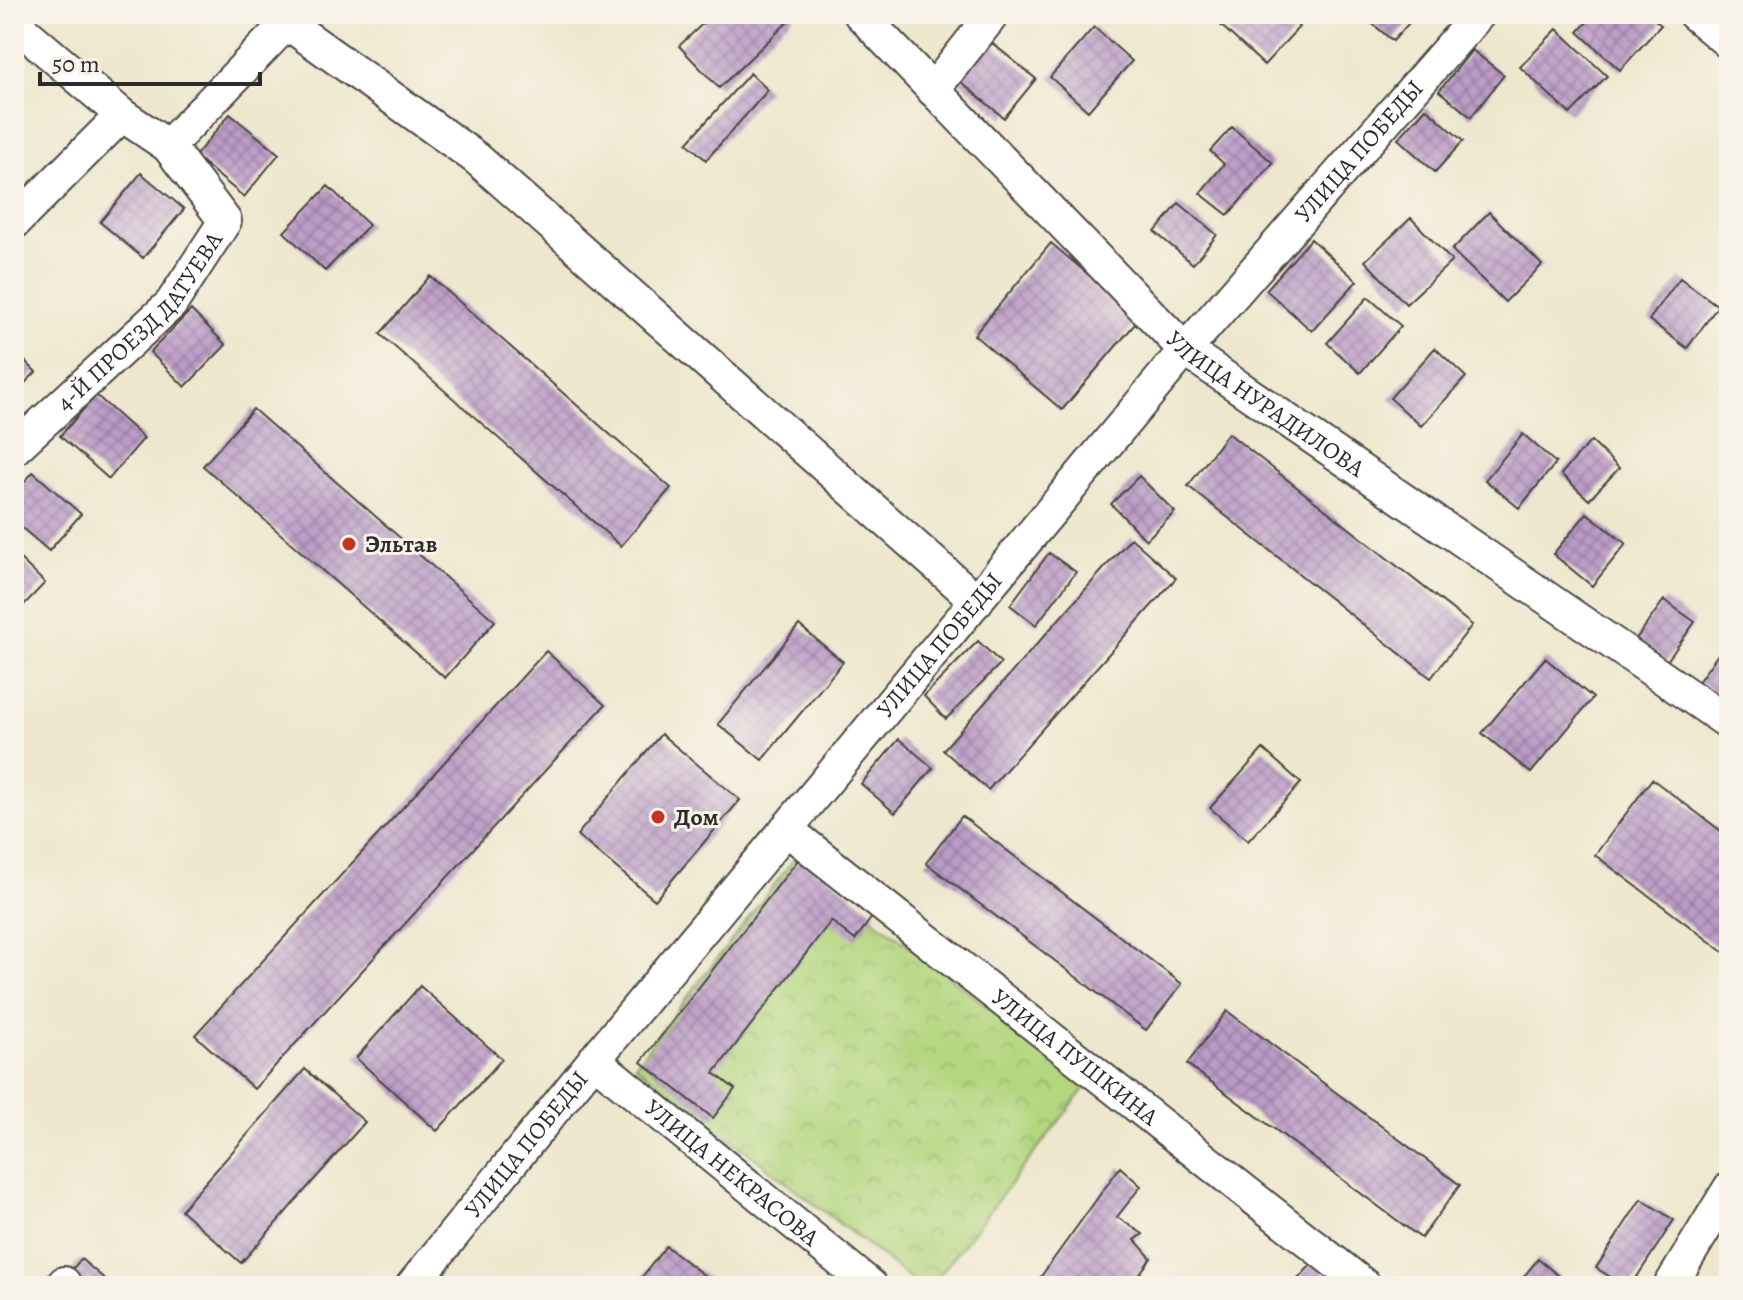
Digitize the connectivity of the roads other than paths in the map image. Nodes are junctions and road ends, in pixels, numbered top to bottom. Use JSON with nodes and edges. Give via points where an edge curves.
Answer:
{"nodes":[{"id":1,"x":860,"y":14,"type":"edge"},
{"id":2,"x":993,"y":14,"type":"edge"},
{"id":3,"x":1479,"y":14,"type":"edge"},
{"id":4,"x":1694,"y":14,"type":"edge"},
{"id":5,"x":14,"y":23,"type":"edge"},
{"id":6,"x":1729,"y":43,"type":"edge"},
{"id":7,"x":933,"y":90,"type":"junction"},
{"id":8,"x":122,"y":115,"type":"junction"},
{"id":9,"x":168,"y":146,"type":"junction"},
{"id":10,"x":14,"y":223,"type":"edge"},
{"id":11,"x":1185,"y":350,"type":"junction"},
{"id":12,"x":14,"y":449,"type":"edge"},
{"id":13,"x":977,"y":601,"type":"junction"},
{"id":14,"x":1729,"y":723,"type":"edge"},
{"id":15,"x":786,"y":829,"type":"junction"},
{"id":16,"x":594,"y":1060,"type":"junction"},
{"id":17,"x":1728,"y":1194,"type":"edge"},
{"id":18,"x":412,"y":1286,"type":"edge"},
{"id":19,"x":871,"y":1286,"type":"edge"},
{"id":20,"x":1365,"y":1286,"type":"edge"},
{"id":21,"x":1670,"y":1286,"type":"edge"}],
"edges":[{"from":1,"to":7,"type":"street","name":"УЛИЦА НУРАДИЛОВА"},
{"from":2,"to":7,"type":"street"},
{"from":3,"to":11,"type":"street","name":"УЛИЦА ПОБЕДЫ"},
{"from":4,"to":6,"type":"street"},
{"from":5,"to":8,"type":"street"},
{"from":7,"to":11,"type":"street","name":"УЛИЦА НУРАДИЛОВА"},
{"from":8,"to":9,"type":"street"},
{"from":8,"to":10,"type":"street"},
{"from":9,"to":12,"type":"street","name":"4-Й ПРОЕЗД ДАТУЕВА","via":[[225,221],[171,304]]},
{"from":9,"to":13,"type":"street","via":[[287,23],[476,158]]},
{"from":11,"to":13,"type":"street","name":"УЛИЦА ПОБЕДЫ"},
{"from":11,"to":14,"type":"street","name":"УЛИЦА НУРАДИЛОВА"},
{"from":13,"to":15,"type":"street","name":"УЛИЦА ПОБЕДЫ"},
{"from":15,"to":16,"type":"street","name":"УЛИЦА ПОБЕДЫ"},
{"from":15,"to":20,"type":"street","name":"УЛИЦА ПУШКИНА"},
{"from":16,"to":18,"type":"street","name":"УЛИЦА ПОБЕДЫ"},
{"from":16,"to":19,"type":"street","name":"УЛИЦА НЕКРАСОВА"},
{"from":17,"to":21,"type":"street"}]}
